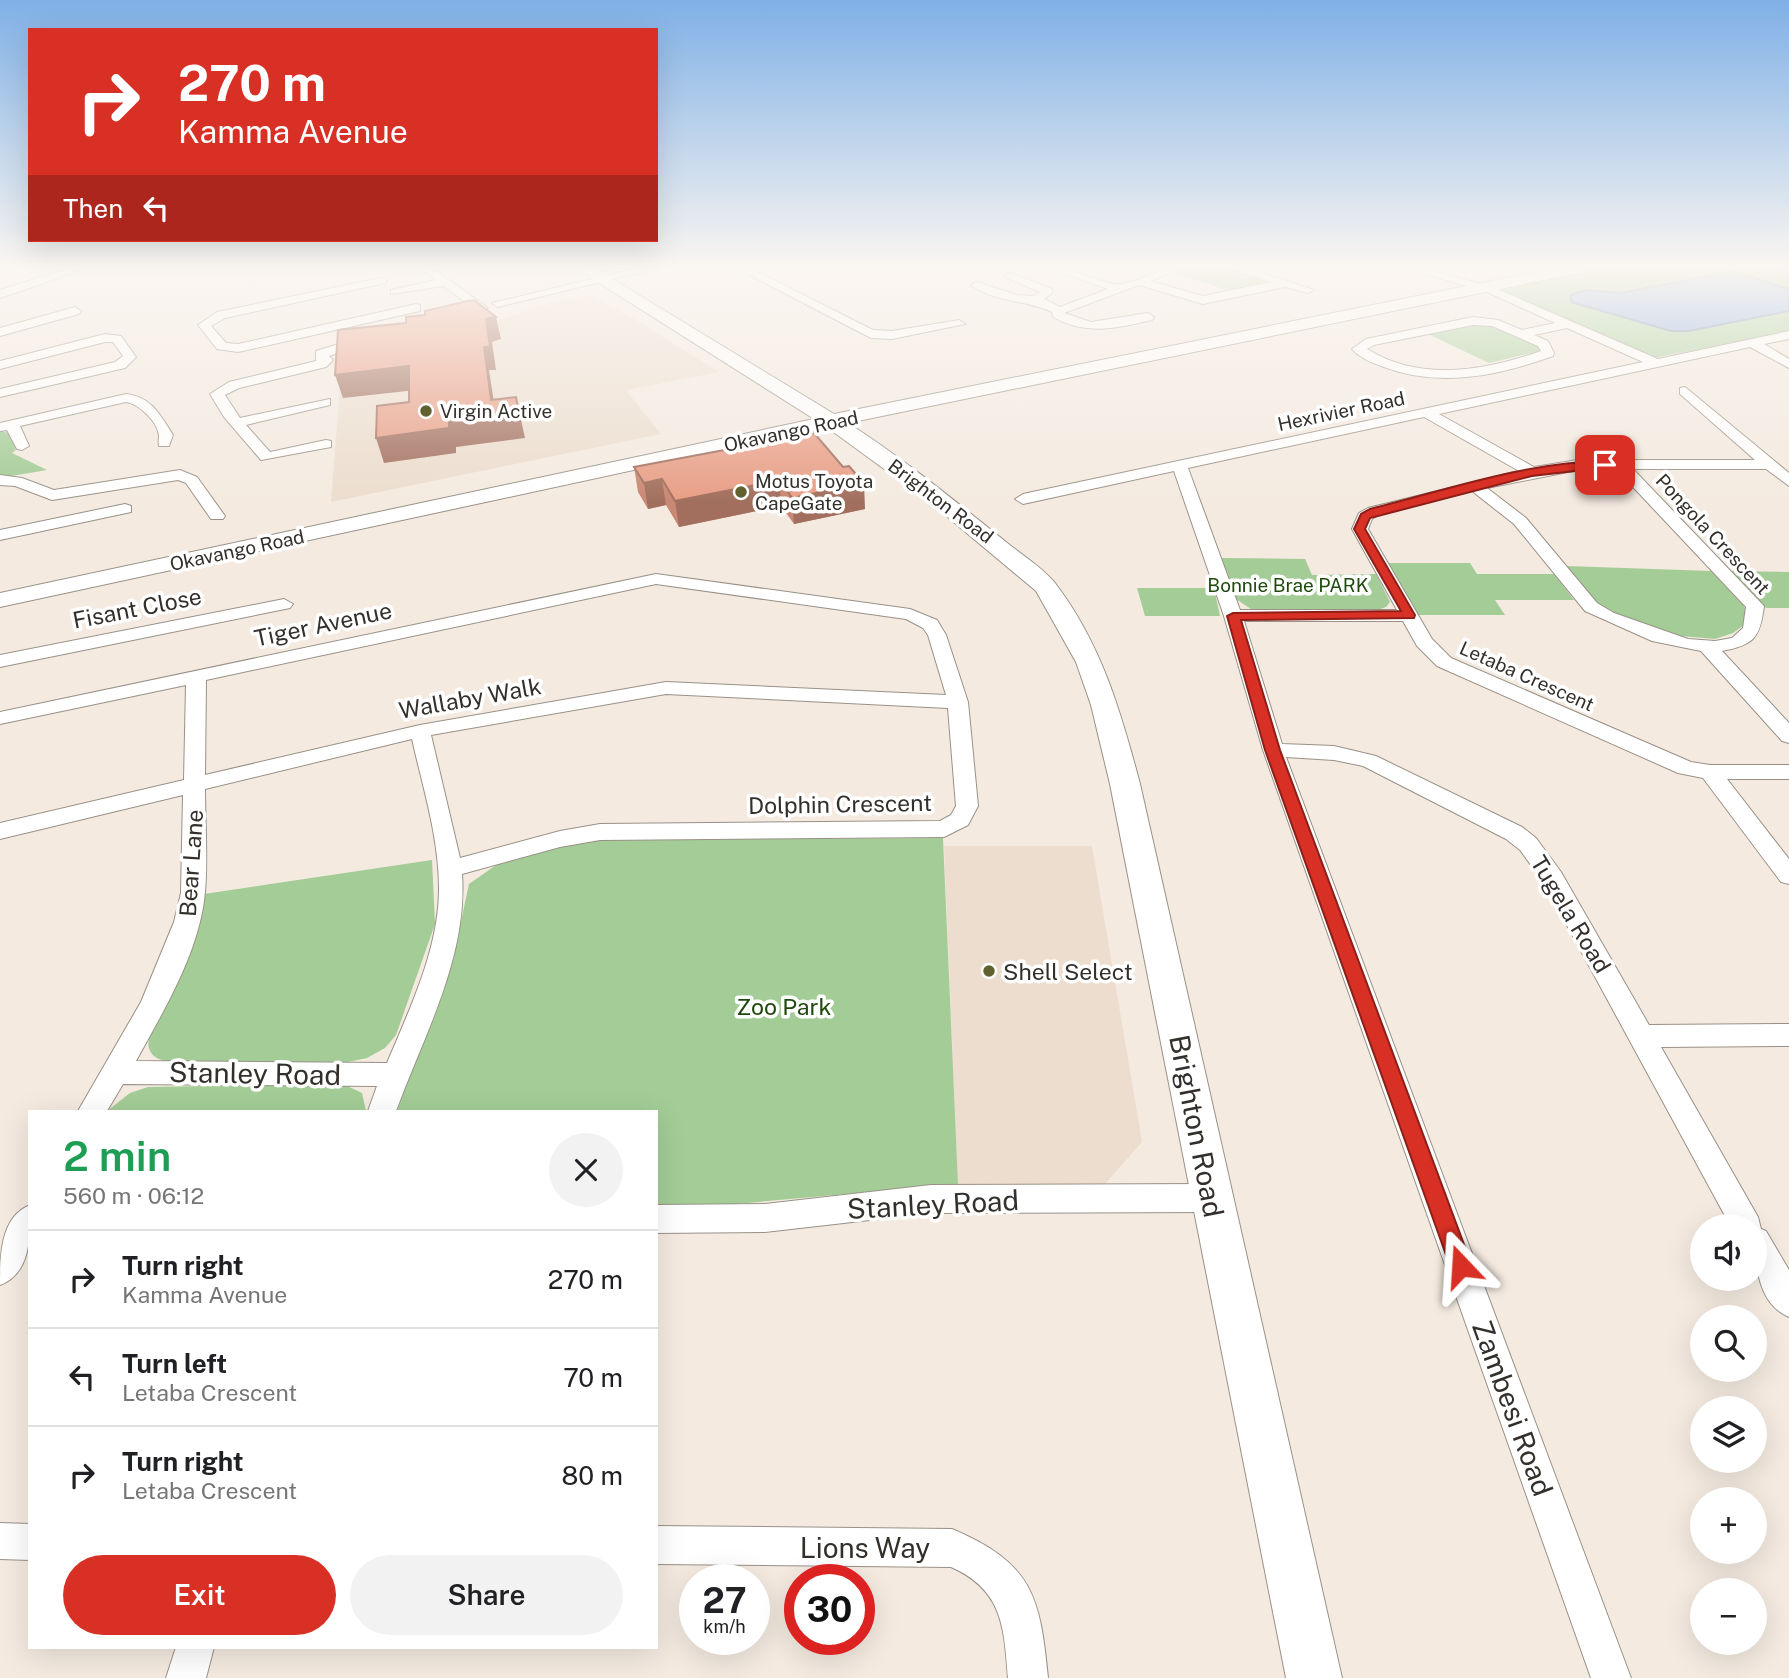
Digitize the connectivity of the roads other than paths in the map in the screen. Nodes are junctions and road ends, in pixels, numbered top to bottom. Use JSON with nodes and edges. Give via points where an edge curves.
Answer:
{"nodes":[{"id":1,"x":74,"y":345,"type":"edge"},
{"id":2,"x":122,"y":345,"type":"edge"},
{"id":3,"x":221,"y":345,"type":"edge"},
{"id":4,"x":250,"y":345,"type":"edge"},
{"id":5,"x":350,"y":345,"type":"edge"},
{"id":6,"x":726,"y":345,"type":"edge"},
{"id":7,"x":734,"y":345,"type":"edge"},
{"id":8,"x":1189,"y":345,"type":"edge"},
{"id":9,"x":1364,"y":345,"type":"edge"},
{"id":10,"x":1544,"y":345,"type":"edge"},
{"id":11,"x":1616,"y":345,"type":"edge"},
{"id":12,"x":1742,"y":345,"type":"edge"},
{"id":13,"x":1756,"y":345,"type":"edge"},
{"id":14,"x":1658,"y":364,"type":"junction"},
{"id":15,"x":1789,"y":364,"type":"edge"},
{"id":16,"x":0,"y":365,"type":"edge"},
{"id":17,"x":1685,"y":391,"type":"dead end"},
{"id":18,"x":0,"y":393,"type":"edge"},
{"id":19,"x":324,"y":401,"type":"dead end"},
{"id":20,"x":1427,"y":413,"type":"junction"},
{"id":21,"x":840,"y":415,"type":"junction"},
{"id":22,"x":236,"y":423,"type":"junction"},
{"id":23,"x":6,"y":426,"type":"edge"},
{"id":24,"x":164,"y":443,"type":"dead end"},
{"id":25,"x":326,"y":444,"type":"dead end"},
{"id":26,"x":22,"y":446,"type":"dead end"},
{"id":27,"x":1769,"y":464,"type":"junction"},
{"id":28,"x":1179,"y":465,"type":"junction"},
{"id":29,"x":1620,"y":465,"type":"junction"},
{"id":30,"x":1532,"y":472,"type":"junction"},
{"id":31,"x":0,"y":480,"type":"edge"},
{"id":32,"x":1789,"y":481,"type":"edge"},
{"id":33,"x":21,"y":483,"type":"junction"},
{"id":34,"x":1475,"y":486,"type":"junction"},
{"id":35,"x":0,"y":487,"type":"edge"},
{"id":36,"x":70,"y":494,"type":"junction"},
{"id":37,"x":1023,"y":499,"type":"dead end"},
{"id":38,"x":125,"y":509,"type":"dead end"},
{"id":39,"x":217,"y":516,"type":"dead end"},
{"id":40,"x":70,"y":520,"type":"junction"},
{"id":41,"x":0,"y":535,"type":"edge"},
{"id":42,"x":656,"y":579,"type":"joint"},
{"id":43,"x":0,"y":584,"type":"edge"},
{"id":44,"x":0,"y":600,"type":"edge"},
{"id":45,"x":284,"y":604,"type":"dead end"},
{"id":46,"x":1409,"y":615,"type":"junction"},
{"id":47,"x":1233,"y":616,"type":"junction"},
{"id":48,"x":1707,"y":646,"type":"junction"},
{"id":49,"x":0,"y":661,"type":"edge"},
{"id":50,"x":196,"y":676,"type":"junction"},
{"id":51,"x":958,"y":702,"type":"junction"},
{"id":52,"x":0,"y":718,"type":"edge"},
{"id":53,"x":420,"y":731,"type":"junction"},
{"id":54,"x":1789,"y":736,"type":"edge"},
{"id":55,"x":1273,"y":750,"type":"junction"},
{"id":56,"x":1710,"y":772,"type":"junction"},
{"id":57,"x":1789,"y":772,"type":"edge"},
{"id":58,"x":195,"y":784,"type":"junction"},
{"id":59,"x":0,"y":831,"type":"edge"},
{"id":60,"x":449,"y":869,"type":"junction"},
{"id":61,"x":1789,"y":876,"type":"edge"},
{"id":62,"x":1789,"y":1035,"type":"edge"},
{"id":63,"x":1640,"y":1036,"type":"junction"},
{"id":64,"x":115,"y":1072,"type":"junction"},
{"id":65,"x":395,"y":1075,"type":"junction"},
{"id":66,"x":93,"y":1110,"type":"edge"},
{"id":67,"x":382,"y":1110,"type":"edge"},
{"id":68,"x":1211,"y":1198,"type":"junction"},
{"id":69,"x":1740,"y":1214,"type":"edge"},
{"id":70,"x":658,"y":1219,"type":"edge"},
{"id":71,"x":28,"y":1222,"type":"edge"},
{"id":72,"x":1767,"y":1262,"type":"edge"},
{"id":73,"x":0,"y":1270,"type":"edge"},
{"id":74,"x":1789,"y":1301,"type":"edge"},
{"id":75,"x":0,"y":1541,"type":"edge"},
{"id":76,"x":28,"y":1542,"type":"edge"},
{"id":77,"x":658,"y":1545,"type":"edge"},
{"id":78,"x":194,"y":1649,"type":"edge"},
{"id":79,"x":186,"y":1678,"type":"edge"},
{"id":80,"x":1028,"y":1678,"type":"edge"},
{"id":81,"x":1314,"y":1678,"type":"edge"},
{"id":82,"x":1611,"y":1678,"type":"edge"}],
"edges":[{"from":1,"to":16,"type":"street"},
{"from":2,"to":18,"type":"street","via":[[130,357],[120,365]]},
{"from":3,"to":4,"type":"street"},
{"from":5,"to":22,"type":"street","via":[[321,354],[326,360],[317,365],[222,389],[216,396]]},
{"from":6,"to":21,"type":"main road"},
{"from":7,"to":21,"type":"main road"},
{"from":8,"to":21,"type":"main road","name":"Okavango Road"},
{"from":9,"to":10,"type":"street","via":[[1358,349],[1367,355],[1440,376],[1548,353]]},
{"from":11,"to":14,"type":"street"},
{"from":12,"to":14,"type":"street","name":"Hexrivier Road"},
{"from":13,"to":15,"type":"street"},
{"from":14,"to":20,"type":"street","name":"Hexrivier Road"},
{"from":17,"to":27,"type":"street"},
{"from":19,"to":22,"type":"street"},
{"from":20,"to":28,"type":"street","name":"Hexrivier Road"},
{"from":20,"to":30,"type":"street"},
{"from":21,"to":43,"type":"main road","name":"Okavango Road"},
{"from":21,"to":44,"type":"main road","name":"Okavango Road"},
{"from":21,"to":68,"type":"main road","name":"Brighton Road","via":[[1045,586],[1072,628],[1105,705],[1128,797]]},
{"from":22,"to":25,"type":"street","via":[[266,457]]},
{"from":23,"to":24,"type":"street","via":[[135,398],[142,400],[166,435]]},
{"from":23,"to":26,"type":"street"},
{"from":27,"to":29,"type":"street","name":"Letaba Crescent"},
{"from":27,"to":32,"type":"street"},
{"from":28,"to":37,"type":"street","name":"Hexrivier Road"},
{"from":28,"to":47,"type":"street","name":"Zambesi Road"},
{"from":29,"to":30,"type":"street","name":"Letaba Crescent"},
{"from":29,"to":48,"type":"street","name":"Pongola Crescent","via":[[1755,607],[1757,618],[1751,634],[1738,643]]},
{"from":30,"to":34,"type":"street","name":"Letaba Crescent"},
{"from":31,"to":33,"type":"street"},
{"from":33,"to":35,"type":"street"},
{"from":33,"to":36,"type":"street","via":[[47,494]]},
{"from":34,"to":46,"type":"street","name":"Letaba Crescent","via":[[1374,511],[1362,520],[1360,529]]},
{"from":34,"to":48,"type":"street","name":"Pongola Crescent","via":[[1520,521],[1603,616],[1649,636]]},
{"from":36,"to":39,"type":"street","via":[[180,475],[192,480]]},
{"from":36,"to":40,"type":"street"},
{"from":38,"to":40,"type":"street"},
{"from":40,"to":41,"type":"street"},
{"from":42,"to":50,"type":"street","name":"Tiger Avenue"},
{"from":42,"to":51,"type":"street","name":"Dolphin Crescent","via":[[910,614],[930,624],[937,635]]},
{"from":45,"to":49,"type":"street","name":"Fisant Close"},
{"from":46,"to":47,"type":"street"},
{"from":46,"to":56,"type":"street","name":"Letaba Crescent","via":[[1431,652],[1444,662],[1675,764]]},
{"from":47,"to":55,"type":"street","name":"Zambesi Road"},
{"from":48,"to":54,"type":"street"},
{"from":50,"to":52,"type":"street","name":"Tiger Avenue"},
{"from":50,"to":58,"type":"street","name":"Bear Lane"},
{"from":51,"to":53,"type":"street","name":"Wallaby Walk","via":[[666,688]]},
{"from":51,"to":60,"type":"street","name":"Dolphin Crescent","via":[[967,806],[960,820],[944,829],[600,832]]},
{"from":53,"to":58,"type":"street","name":"Wallaby Walk"},
{"from":53,"to":60,"type":"street"},
{"from":55,"to":63,"type":"street","name":"Tugela Road","via":[[1334,753],[1369,761],[1514,833],[1553,878]]},
{"from":55,"to":82,"type":"street","name":"Zambesi Road"},
{"from":56,"to":57,"type":"street","name":"Letaba Crescent"},
{"from":56,"to":61,"type":"street"},
{"from":58,"to":59,"type":"street","name":"Wallaby Walk"},
{"from":58,"to":64,"type":"street","name":"Bear Lane","via":[[193,893],[187,927],[170,970]]},
{"from":60,"to":65,"type":"street","via":[[450,909],[440,957]]},
{"from":62,"to":63,"type":"street"},
{"from":63,"to":69,"type":"street","name":"Tugela Road"},
{"from":64,"to":65,"type":"street","name":"Stanley Road"},
{"from":64,"to":66,"type":"street","name":"Bear Lane"},
{"from":65,"to":67,"type":"street"},
{"from":68,"to":70,"type":"street","name":"Stanley Road","via":[[931,1199],[765,1219]]},
{"from":68,"to":81,"type":"main road","name":"Brighton Road"},
{"from":71,"to":73,"type":"street"},
{"from":72,"to":74,"type":"street"},
{"from":75,"to":76,"type":"street"},
{"from":77,"to":80,"type":"street","name":"Lions Way","via":[[952,1548],[978,1557],[993,1569],[1015,1600]]},
{"from":78,"to":79,"type":"street"}]}
